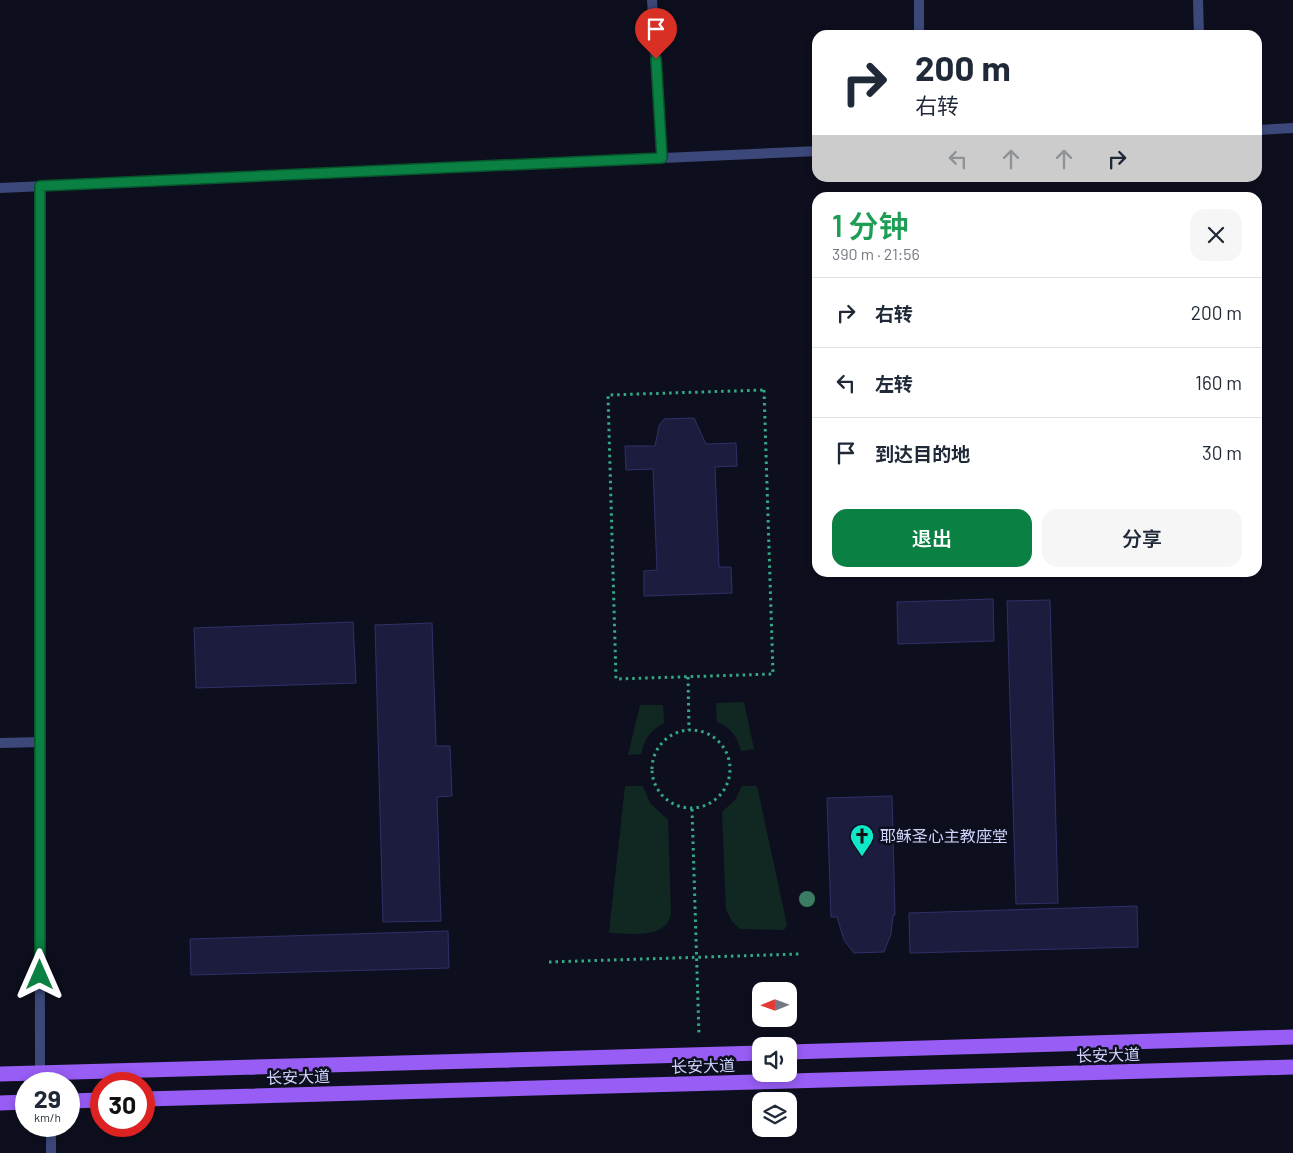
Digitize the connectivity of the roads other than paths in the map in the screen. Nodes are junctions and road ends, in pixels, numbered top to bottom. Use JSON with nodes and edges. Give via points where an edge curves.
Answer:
{"nodes":[{"id":1,"x":652,"y":0,"type":"edge"},
{"id":2,"x":919,"y":0,"type":"edge"},
{"id":3,"x":1198,"y":0,"type":"edge"},
{"id":4,"x":920,"y":30,"type":"edge"},
{"id":5,"x":1199,"y":30,"type":"edge"},
{"id":6,"x":1293,"y":128,"type":"edge"},
{"id":7,"x":1262,"y":130,"type":"edge"},
{"id":8,"x":812,"y":151,"type":"edge"},
{"id":9,"x":662,"y":158,"type":"junction"},
{"id":10,"x":40,"y":186,"type":"junction"},
{"id":11,"x":0,"y":188,"type":"edge"},
{"id":12,"x":40,"y":742,"type":"junction"},
{"id":13,"x":0,"y":743,"type":"edge"},
{"id":14,"x":1293,"y":1038,"type":"edge"},
{"id":15,"x":797,"y":1052,"type":"edge"},
{"id":16,"x":752,"y":1053,"type":"edge"},
{"id":17,"x":1293,"y":1067,"type":"edge"},
{"id":18,"x":40,"y":1072,"type":"joint"},
{"id":19,"x":15,"y":1073,"type":"edge"},
{"id":20,"x":0,"y":1074,"type":"edge"},
{"id":21,"x":155,"y":1099,"type":"edge"},
{"id":22,"x":15,"y":1102,"type":"edge"},
{"id":23,"x":0,"y":1103,"type":"edge"},
{"id":24,"x":51,"y":1137,"type":"edge"},
{"id":25,"x":51,"y":1153,"type":"edge"}],
"edges":[{"from":1,"to":9,"type":"street"},
{"from":2,"to":4,"type":"street"},
{"from":3,"to":5,"type":"street"},
{"from":6,"to":7,"type":"street"},
{"from":8,"to":9,"type":"street"},
{"from":9,"to":10,"type":"street"},
{"from":10,"to":11,"type":"street"},
{"from":10,"to":12,"type":"street"},
{"from":12,"to":13,"type":"street"},
{"from":12,"to":18,"type":"street"},
{"from":14,"to":15,"type":"main road","name":"长安大道"},
{"from":16,"to":18,"type":"main road","name":"长安大道"},
{"from":17,"to":21,"type":"main road","name":"长安大道"},
{"from":19,"to":20,"type":"main road","name":"长安大道"},
{"from":22,"to":23,"type":"main road"},
{"from":24,"to":25,"type":"street"}]}
